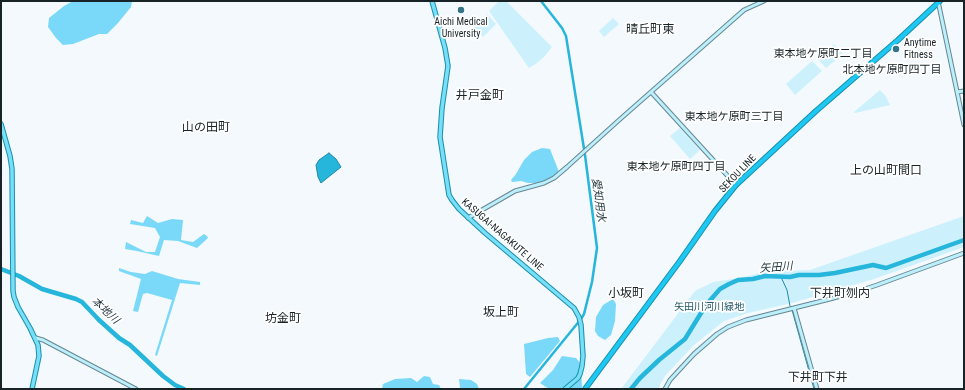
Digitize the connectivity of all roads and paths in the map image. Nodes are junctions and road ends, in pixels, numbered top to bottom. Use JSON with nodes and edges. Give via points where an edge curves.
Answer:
{"nodes":[{"id":1,"x":432,"y":1,"type":"edge"},
{"id":2,"x":764,"y":1,"type":"edge"},
{"id":3,"x":939,"y":1,"type":"edge"},
{"id":4,"x":964,"y":90,"type":"edge"},
{"id":5,"x":652,"y":92,"type":"junction"},
{"id":6,"x":957,"y":92,"type":"junction"},
{"id":7,"x":1,"y":124,"type":"edge"},
{"id":8,"x":964,"y":125,"type":"edge"},
{"id":9,"x":736,"y":185,"type":"junction"},
{"id":10,"x":468,"y":218,"type":"junction"},
{"id":11,"x":964,"y":254,"type":"edge"},
{"id":12,"x":794,"y":308,"type":"junction"},
{"id":13,"x":36,"y":338,"type":"junction"},
{"id":14,"x":32,"y":389,"type":"edge"},
{"id":15,"x":136,"y":389,"type":"edge"},
{"id":16,"x":565,"y":389,"type":"edge"},
{"id":17,"x":585,"y":389,"type":"edge"},
{"id":18,"x":665,"y":389,"type":"edge"},
{"id":19,"x":817,"y":389,"type":"edge"}],
"edges":[{"from":1,"to":10,"type":"main road","name":"KASUGAI-NAGAKUTE LINE","via":[[448,66],[440,137],[449,194]]},
{"from":2,"to":5,"type":"street","via":[[744,10]]},
{"from":3,"to":6,"type":"street"},
{"from":3,"to":9,"type":"highway","name":"SEKOU LINE"},
{"from":4,"to":6,"type":"street"},
{"from":5,"to":9,"type":"street"},
{"from":5,"to":10,"type":"street","via":[[554,178],[514,191]]},
{"from":6,"to":8,"type":"street"},
{"from":7,"to":13,"type":"main road","via":[[12,169],[12,291],[20,312]]},
{"from":9,"to":17,"type":"highway","name":"SEKOU LINE"},
{"from":10,"to":16,"type":"main road","name":"KASUGAI-NAGAKUTE LINE","via":[[574,308],[581,325],[583,356],[578,378]]},
{"from":11,"to":12,"type":"street","via":[[870,287]]},
{"from":12,"to":18,"type":"street","via":[[728,327],[694,354]]},
{"from":12,"to":19,"type":"street"},
{"from":13,"to":14,"type":"main road","via":[[39,356]]},
{"from":13,"to":15,"type":"street"}]}
